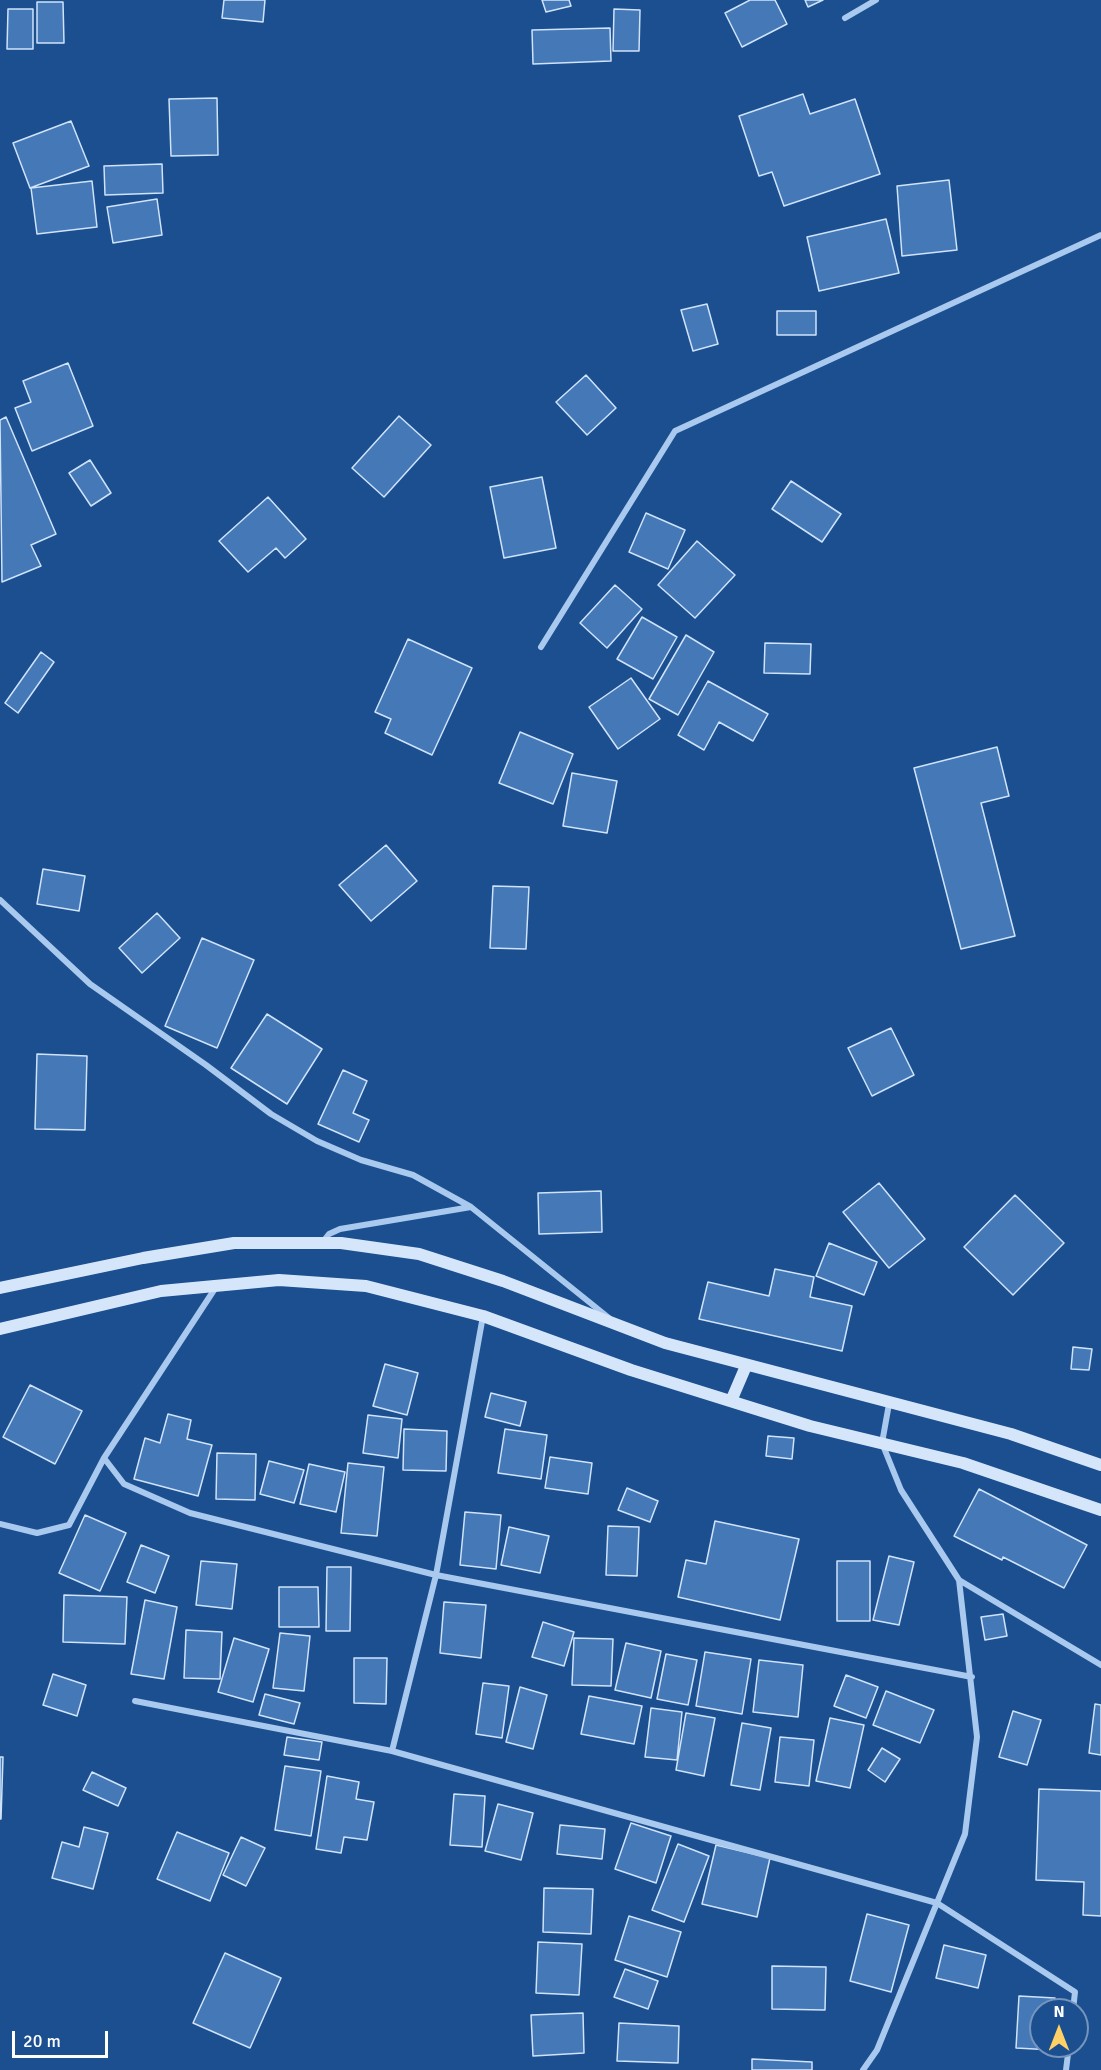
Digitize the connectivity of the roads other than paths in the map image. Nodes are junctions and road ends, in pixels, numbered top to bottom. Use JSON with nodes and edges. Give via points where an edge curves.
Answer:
{"nodes":[{"id":1,"x":876,"y":0,"type":"edge"},
{"id":2,"x":845,"y":18,"type":"dead end"},
{"id":3,"x":1101,"y":235,"type":"edge"},
{"id":4,"x":542,"y":647,"type":"dead end"},
{"id":5,"x":0,"y":900,"type":"edge"},
{"id":6,"x":471,"y":1207,"type":"junction"},
{"id":7,"x":321,"y":1243,"type":"junction"},
{"id":8,"x":217,"y":1286,"type":"junction"},
{"id":9,"x":0,"y":1288,"type":"edge"},
{"id":10,"x":483,"y":1316,"type":"junction"},
{"id":11,"x":617,"y":1324,"type":"junction"},
{"id":12,"x":0,"y":1329,"type":"edge"},
{"id":13,"x":746,"y":1366,"type":"junction"},
{"id":14,"x":731,"y":1401,"type":"junction"},
{"id":15,"x":889,"y":1404,"type":"junction"},
{"id":16,"x":882,"y":1443,"type":"junction"},
{"id":17,"x":104,"y":1458,"type":"junction"},
{"id":18,"x":1101,"y":1465,"type":"edge"},
{"id":19,"x":1101,"y":1510,"type":"edge"},
{"id":20,"x":0,"y":1524,"type":"edge"},
{"id":21,"x":436,"y":1575,"type":"junction"},
{"id":22,"x":959,"y":1580,"type":"junction"},
{"id":23,"x":1101,"y":1665,"type":"edge"},
{"id":24,"x":972,"y":1677,"type":"junction"},
{"id":25,"x":135,"y":1701,"type":"dead end"},
{"id":26,"x":392,"y":1751,"type":"junction"},
{"id":27,"x":937,"y":1903,"type":"junction"},
{"id":28,"x":1075,"y":1998,"type":"edge"},
{"id":29,"x":862,"y":2070,"type":"edge"}],
"edges":[{"from":1,"to":2,"type":"street"},
{"from":3,"to":4,"type":"street","via":[[675,431]]},
{"from":5,"to":6,"type":"street","via":[[90,984],[271,1114],[316,1141],[361,1160],[413,1175]]},
{"from":6,"to":7,"type":"street","via":[[340,1229]]},
{"from":6,"to":11,"type":"street"},
{"from":7,"to":9,"type":"main road","via":[[234,1243]]},
{"from":7,"to":11,"type":"main road","via":[[419,1254]]},
{"from":8,"to":10,"type":"main road","via":[[279,1280],[366,1286]]},
{"from":8,"to":12,"type":"main road","via":[[161,1291]]},
{"from":8,"to":17,"type":"street"},
{"from":10,"to":14,"type":"main road","via":[[631,1370]]},
{"from":10,"to":21,"type":"street"},
{"from":11,"to":13,"type":"main road","via":[[665,1343]]},
{"from":13,"to":14,"type":"main road"},
{"from":13,"to":15,"type":"main road"},
{"from":14,"to":16,"type":"main road"},
{"from":15,"to":16,"type":"street"},
{"from":15,"to":18,"type":"main road","via":[[1011,1434]]},
{"from":16,"to":19,"type":"main road","via":[[963,1463]]},
{"from":16,"to":22,"type":"street","via":[[901,1490]]},
{"from":17,"to":20,"type":"street","via":[[69,1525],[37,1533]]},
{"from":17,"to":21,"type":"street","via":[[124,1484],[190,1513]]},
{"from":21,"to":24,"type":"street"},
{"from":21,"to":26,"type":"street"},
{"from":22,"to":23,"type":"street"},
{"from":22,"to":24,"type":"street"},
{"from":24,"to":27,"type":"street","via":[[977,1737],[965,1834]]},
{"from":25,"to":26,"type":"street"},
{"from":26,"to":27,"type":"street"},
{"from":27,"to":28,"type":"street","via":[[1076,1992]]},
{"from":27,"to":29,"type":"street","via":[[876,2050]]}]}
